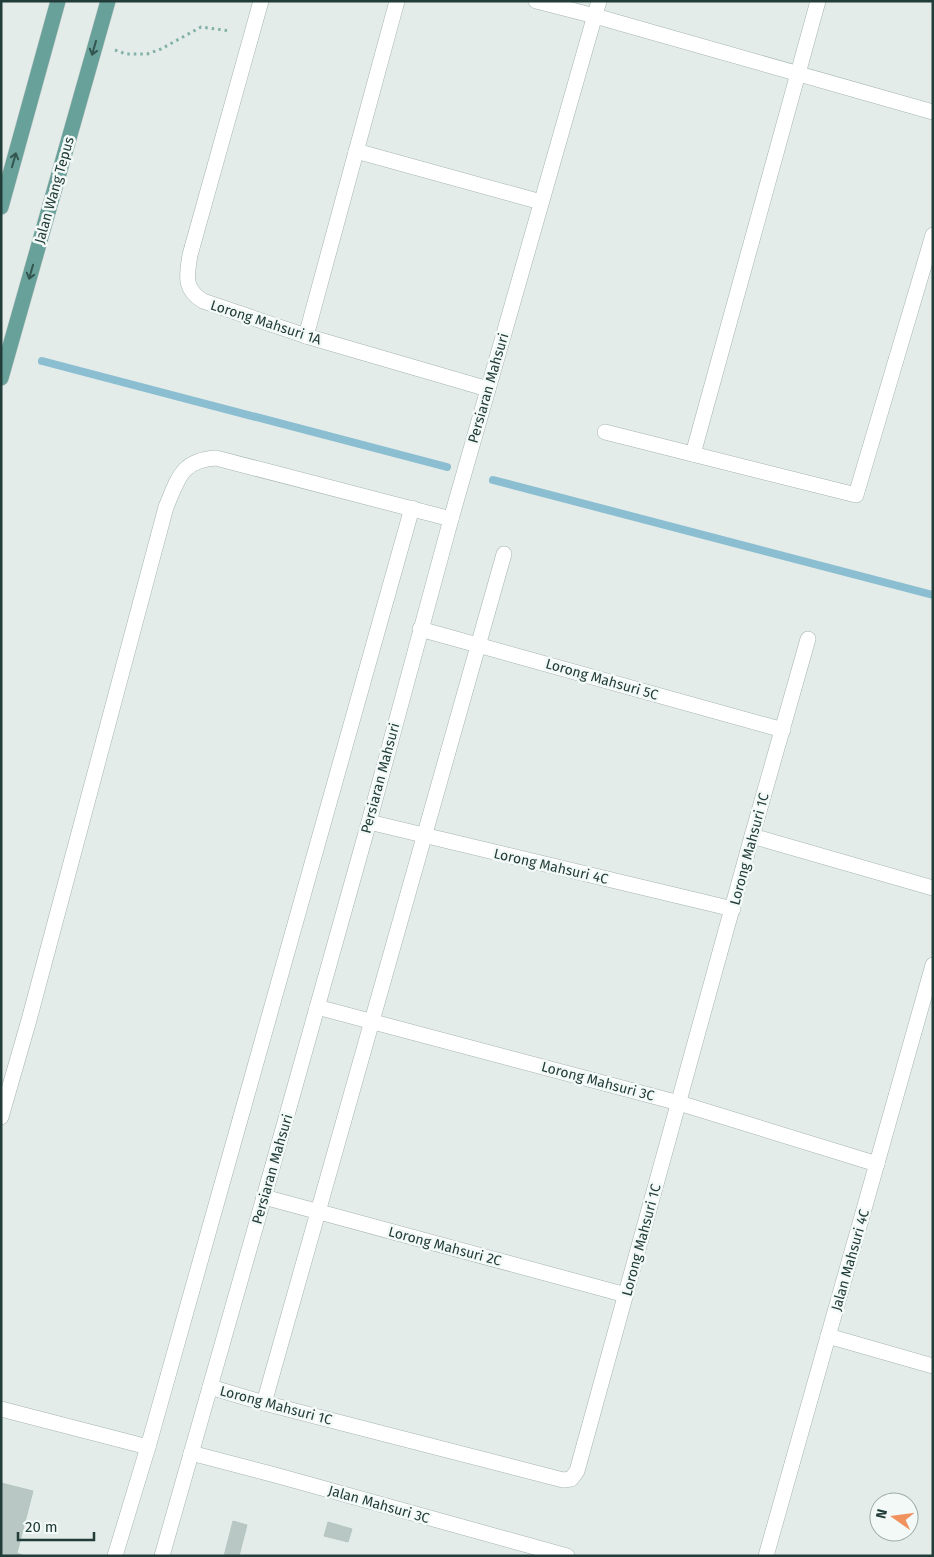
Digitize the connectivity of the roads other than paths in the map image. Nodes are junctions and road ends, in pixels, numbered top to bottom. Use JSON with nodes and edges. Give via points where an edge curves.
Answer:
{"nodes":[{"id":1,"x":58,"y":1,"type":"edge"},
{"id":2,"x":108,"y":1,"type":"edge"},
{"id":3,"x":260,"y":1,"type":"edge"},
{"id":4,"x":398,"y":1,"type":"edge"},
{"id":5,"x":536,"y":1,"type":"edge"},
{"id":6,"x":599,"y":1,"type":"edge"},
{"id":7,"x":818,"y":1,"type":"edge"},
{"id":8,"x":595,"y":16,"type":"junction"},
{"id":9,"x":798,"y":74,"type":"junction"},
{"id":10,"x":933,"y":112,"type":"edge"},
{"id":11,"x":356,"y":151,"type":"junction"},
{"id":12,"x":541,"y":202,"type":"junction"},
{"id":13,"x":1,"y":207,"type":"edge"},
{"id":14,"x":933,"y":234,"type":"edge"},
{"id":15,"x":306,"y":336,"type":"junction"},
{"id":16,"x":1,"y":378,"type":"edge"},
{"id":17,"x":488,"y":388,"type":"junction"},
{"id":18,"x":605,"y":432,"type":"dead end"},
{"id":19,"x":693,"y":454,"type":"junction"},
{"id":20,"x":412,"y":508,"type":"junction"},
{"id":21,"x":451,"y":519,"type":"junction"},
{"id":22,"x":504,"y":554,"type":"dead end"},
{"id":23,"x":420,"y":628,"type":"junction"},
{"id":24,"x":808,"y":639,"type":"dead end"},
{"id":25,"x":479,"y":644,"type":"junction"},
{"id":26,"x":783,"y":730,"type":"junction"},
{"id":27,"x":369,"y":822,"type":"junction"},
{"id":28,"x":425,"y":836,"type":"junction"},
{"id":29,"x":752,"y":836,"type":"junction"},
{"id":30,"x":933,"y":888,"type":"edge"},
{"id":31,"x":733,"y":909,"type":"junction"},
{"id":32,"x":933,"y":965,"type":"edge"},
{"id":33,"x":929,"y":992,"type":"edge"},
{"id":34,"x":317,"y":1006,"type":"junction"},
{"id":35,"x":372,"y":1022,"type":"junction"},
{"id":36,"x":679,"y":1102,"type":"junction"},
{"id":37,"x":1,"y":1117,"type":"edge"},
{"id":38,"x":877,"y":1164,"type":"junction"},
{"id":39,"x":264,"y":1197,"type":"junction"},
{"id":40,"x":318,"y":1212,"type":"junction"},
{"id":41,"x":626,"y":1295,"type":"junction"},
{"id":42,"x":828,"y":1336,"type":"junction"},
{"id":43,"x":933,"y":1366,"type":"edge"},
{"id":44,"x":210,"y":1387,"type":"junction"},
{"id":45,"x":264,"y":1403,"type":"junction"},
{"id":46,"x":1,"y":1409,"type":"edge"},
{"id":47,"x":148,"y":1447,"type":"junction"},
{"id":48,"x":190,"y":1453,"type":"junction"},
{"id":49,"x":115,"y":1556,"type":"edge"},
{"id":50,"x":162,"y":1556,"type":"edge"},
{"id":51,"x":567,"y":1556,"type":"edge"},
{"id":52,"x":766,"y":1556,"type":"edge"}],
"edges":[{"from":13,"to":1,"type":"main road","one_way":true},
{"from":2,"to":16,"type":"main road","name":"Jalan Wang Tepus","one_way":true},
{"from":3,"to":15,"type":"street","name":"Lorong Mahsuri 1A","via":[[190,254],[188,284],[194,296],[203,301]]},
{"from":4,"to":11,"type":"street"},
{"from":5,"to":8,"type":"street"},
{"from":6,"to":8,"type":"street","name":"Persiaran Mahsuri"},
{"from":7,"to":9,"type":"street"},
{"from":8,"to":9,"type":"street"},
{"from":8,"to":12,"type":"street","name":"Persiaran Mahsuri"},
{"from":9,"to":10,"type":"street"},
{"from":9,"to":19,"type":"street"},
{"from":11,"to":12,"type":"street"},
{"from":11,"to":15,"type":"street"},
{"from":12,"to":17,"type":"street","name":"Persiaran Mahsuri"},
{"from":14,"to":19,"type":"street","via":[[856,495]]},
{"from":15,"to":17,"type":"street","name":"Lorong Mahsuri 1A"},
{"from":17,"to":21,"type":"street","name":"Persiaran Mahsuri"},
{"from":18,"to":19,"type":"street"},
{"from":20,"to":21,"type":"street"},
{"from":20,"to":37,"type":"street","via":[[216,458],[193,462],[183,471],[166,507]]},
{"from":20,"to":47,"type":"street"},
{"from":21,"to":23,"type":"street","name":"Persiaran Mahsuri"},
{"from":22,"to":25,"type":"street"},
{"from":23,"to":25,"type":"street","name":"Lorong Mahsuri 5C"},
{"from":23,"to":27,"type":"street","name":"Persiaran Mahsuri"},
{"from":24,"to":26,"type":"street","name":"Lorong Mahsuri 1C"},
{"from":25,"to":26,"type":"street","name":"Lorong Mahsuri 5C"},
{"from":25,"to":28,"type":"street"},
{"from":26,"to":29,"type":"street","name":"Lorong Mahsuri 1C"},
{"from":27,"to":28,"type":"street","name":"Lorong Mahsuri 4C"},
{"from":27,"to":34,"type":"street","name":"Persiaran Mahsuri"},
{"from":28,"to":31,"type":"street","name":"Lorong Mahsuri 4C"},
{"from":28,"to":35,"type":"street"},
{"from":29,"to":30,"type":"street"},
{"from":29,"to":31,"type":"street","name":"Lorong Mahsuri 1C"},
{"from":31,"to":36,"type":"street","name":"Lorong Mahsuri 1C"},
{"from":32,"to":33,"type":"street","name":"Jalan Mahsuri 4C"},
{"from":33,"to":38,"type":"street","name":"Jalan Mahsuri 4C"},
{"from":34,"to":35,"type":"street","name":"Lorong Mahsuri 3C"},
{"from":34,"to":39,"type":"street","name":"Persiaran Mahsuri"},
{"from":35,"to":36,"type":"street","name":"Lorong Mahsuri 3C"},
{"from":35,"to":40,"type":"street"},
{"from":36,"to":38,"type":"street","name":"Lorong Mahsuri 3C"},
{"from":36,"to":41,"type":"street","name":"Lorong Mahsuri 1C"},
{"from":38,"to":42,"type":"street","name":"Jalan Mahsuri 4C"},
{"from":39,"to":40,"type":"street","name":"Lorong Mahsuri 2C"},
{"from":39,"to":44,"type":"street","name":"Persiaran Mahsuri"},
{"from":40,"to":41,"type":"street","name":"Lorong Mahsuri 2C"},
{"from":40,"to":45,"type":"street"},
{"from":41,"to":45,"type":"street","name":"Lorong Mahsuri 1C","via":[[577,1471],[571,1479],[563,1480]]},
{"from":42,"to":43,"type":"street"},
{"from":42,"to":52,"type":"street","name":"Jalan Mahsuri 4C"},
{"from":44,"to":45,"type":"street","name":"Lorong Mahsuri 1C"},
{"from":44,"to":48,"type":"street","name":"Persiaran Mahsuri"},
{"from":46,"to":47,"type":"street"},
{"from":47,"to":49,"type":"street"},
{"from":48,"to":50,"type":"street","name":"Persiaran Mahsuri"},
{"from":48,"to":51,"type":"street","name":"Jalan Mahsuri 3C"}]}
